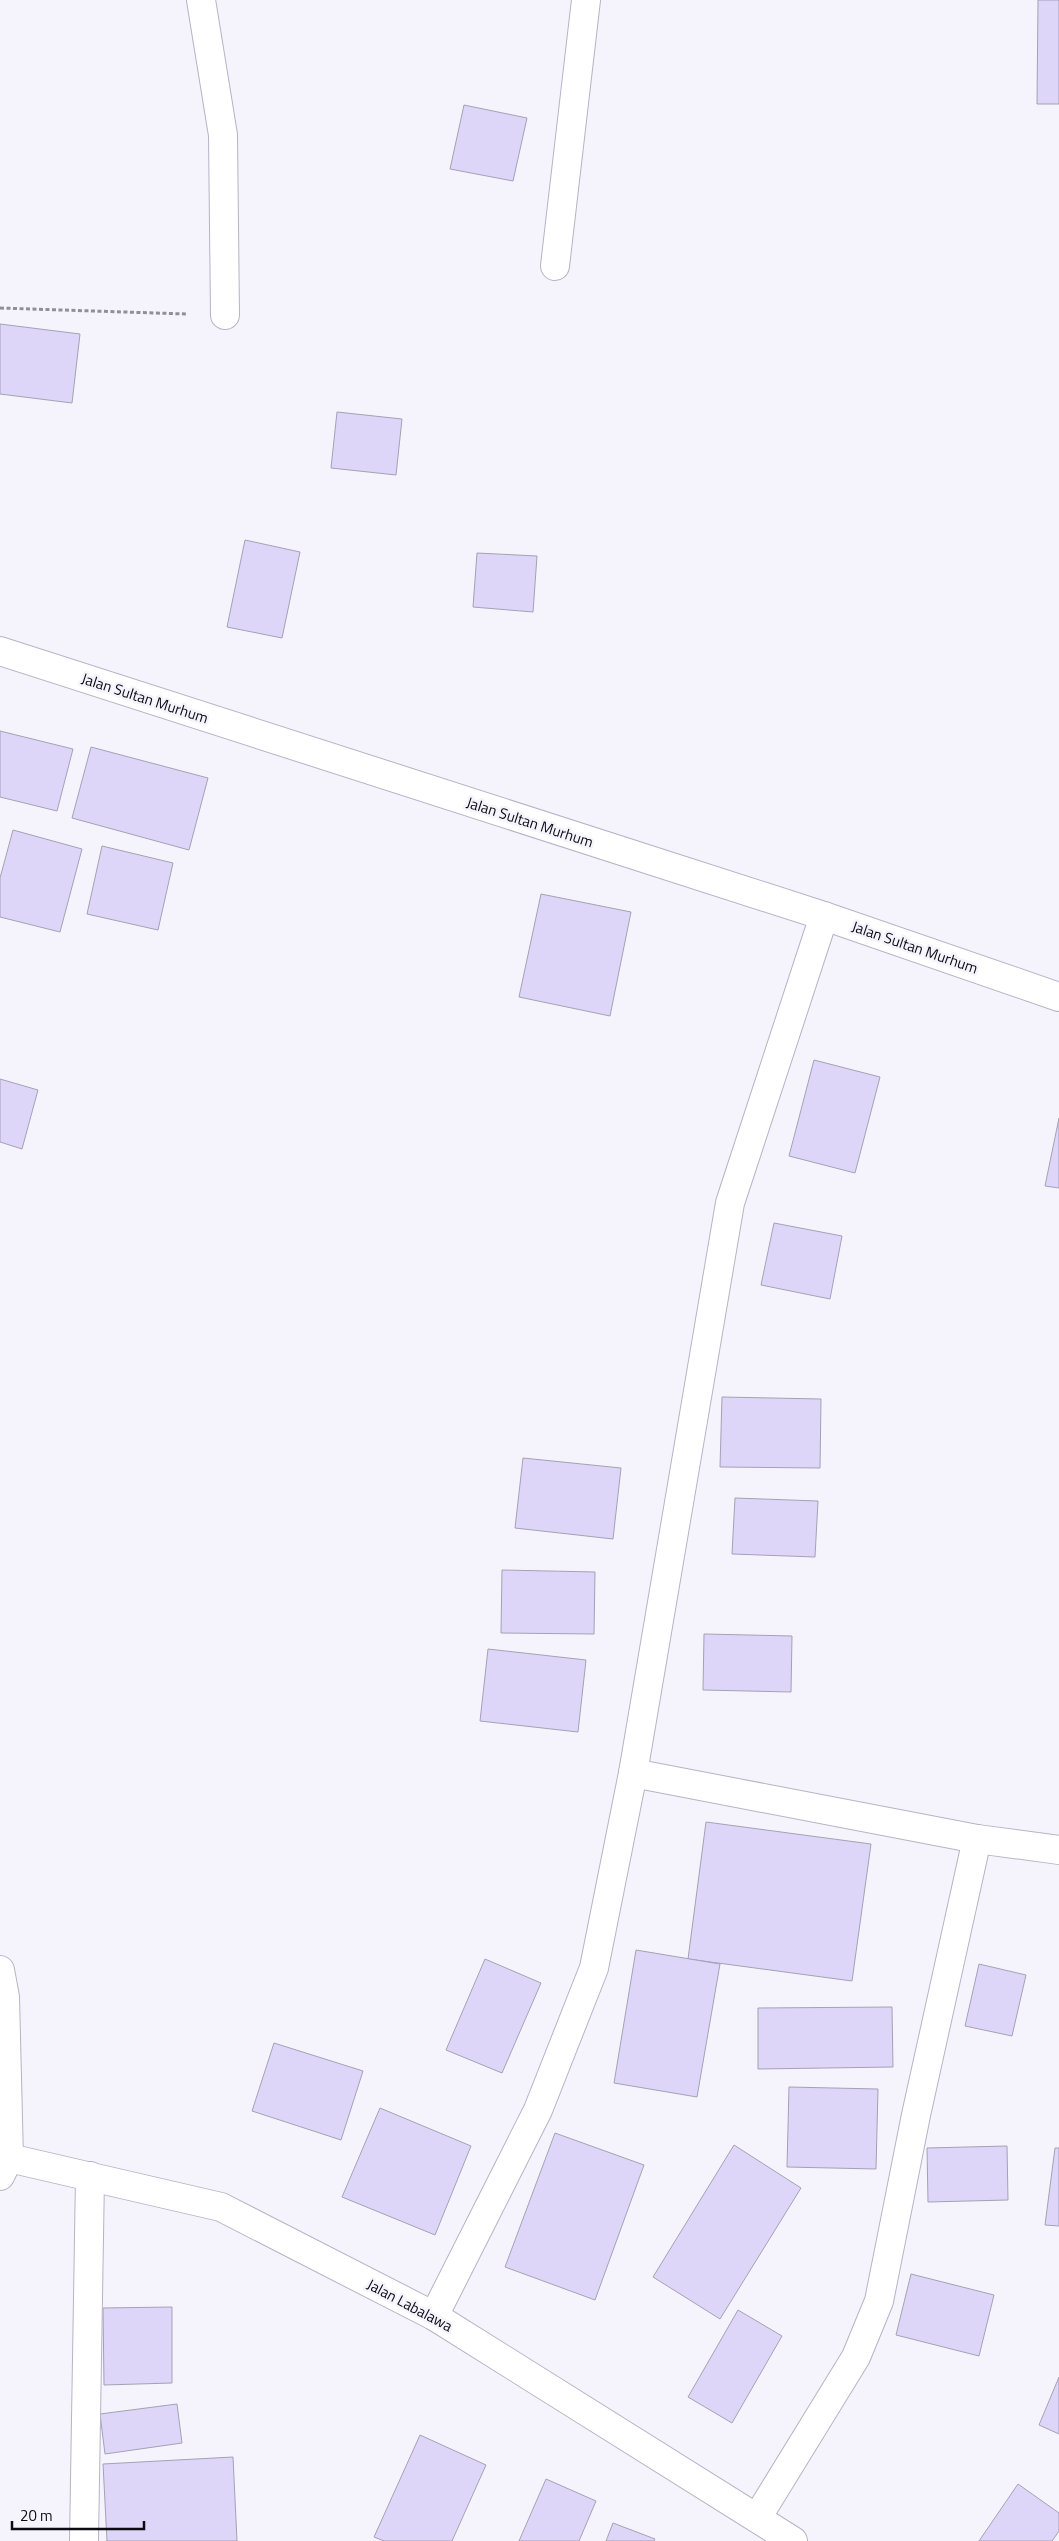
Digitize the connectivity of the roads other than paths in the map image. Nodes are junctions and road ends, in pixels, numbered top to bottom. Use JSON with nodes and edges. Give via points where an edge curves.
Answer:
{"nodes":[{"id":1,"x":201,"y":0,"type":"edge"},
{"id":2,"x":586,"y":0,"type":"edge"},
{"id":3,"x":555,"y":266,"type":"dead end"},
{"id":4,"x":225,"y":315,"type":"road end"},
{"id":5,"x":0,"y":652,"type":"edge"},
{"id":6,"x":824,"y":916,"type":"junction"},
{"id":7,"x":1059,"y":996,"type":"edge"},
{"id":8,"x":633,"y":1773,"type":"junction"},
{"id":9,"x":977,"y":1839,"type":"junction"},
{"id":10,"x":1059,"y":1850,"type":"edge"},
{"id":11,"x":0,"y":1970,"type":"edge"},
{"id":12,"x":5,"y":2167,"type":"edge"},
{"id":13,"x":90,"y":2176,"type":"junction"},
{"id":14,"x":434,"y":2316,"type":"junction"},
{"id":15,"x":757,"y":2518,"type":"junction"},
{"id":16,"x":84,"y":2541,"type":"edge"},
{"id":17,"x":793,"y":2541,"type":"edge"}],
"edges":[{"from":1,"to":4,"type":"main road","via":[[223,136]]},
{"from":2,"to":3,"type":"main road"},
{"from":5,"to":6,"type":"main road","name":"Jalan Sultan Murhum"},
{"from":6,"to":7,"type":"main road","name":"Jalan Sultan Murhum"},
{"from":6,"to":8,"type":"main road","via":[[730,1203]]},
{"from":8,"to":9,"type":"main road"},
{"from":8,"to":14,"type":"main road","via":[[594,1968],[538,2110]]},
{"from":9,"to":10,"type":"main road"},
{"from":9,"to":15,"type":"main road","via":[[916,2115],[880,2301],[856,2357]]},
{"from":11,"to":12,"type":"main road","via":[[5,1997]]},
{"from":12,"to":13,"type":"main road","name":"Jalan Labalawa"},
{"from":13,"to":14,"type":"main road","name":"Jalan Labalawa","via":[[221,2207]]},
{"from":13,"to":16,"type":"main road"},
{"from":14,"to":15,"type":"main road","name":"Jalan Labalawa"},
{"from":15,"to":17,"type":"main road","name":"Jalan Labalawa"}]}
